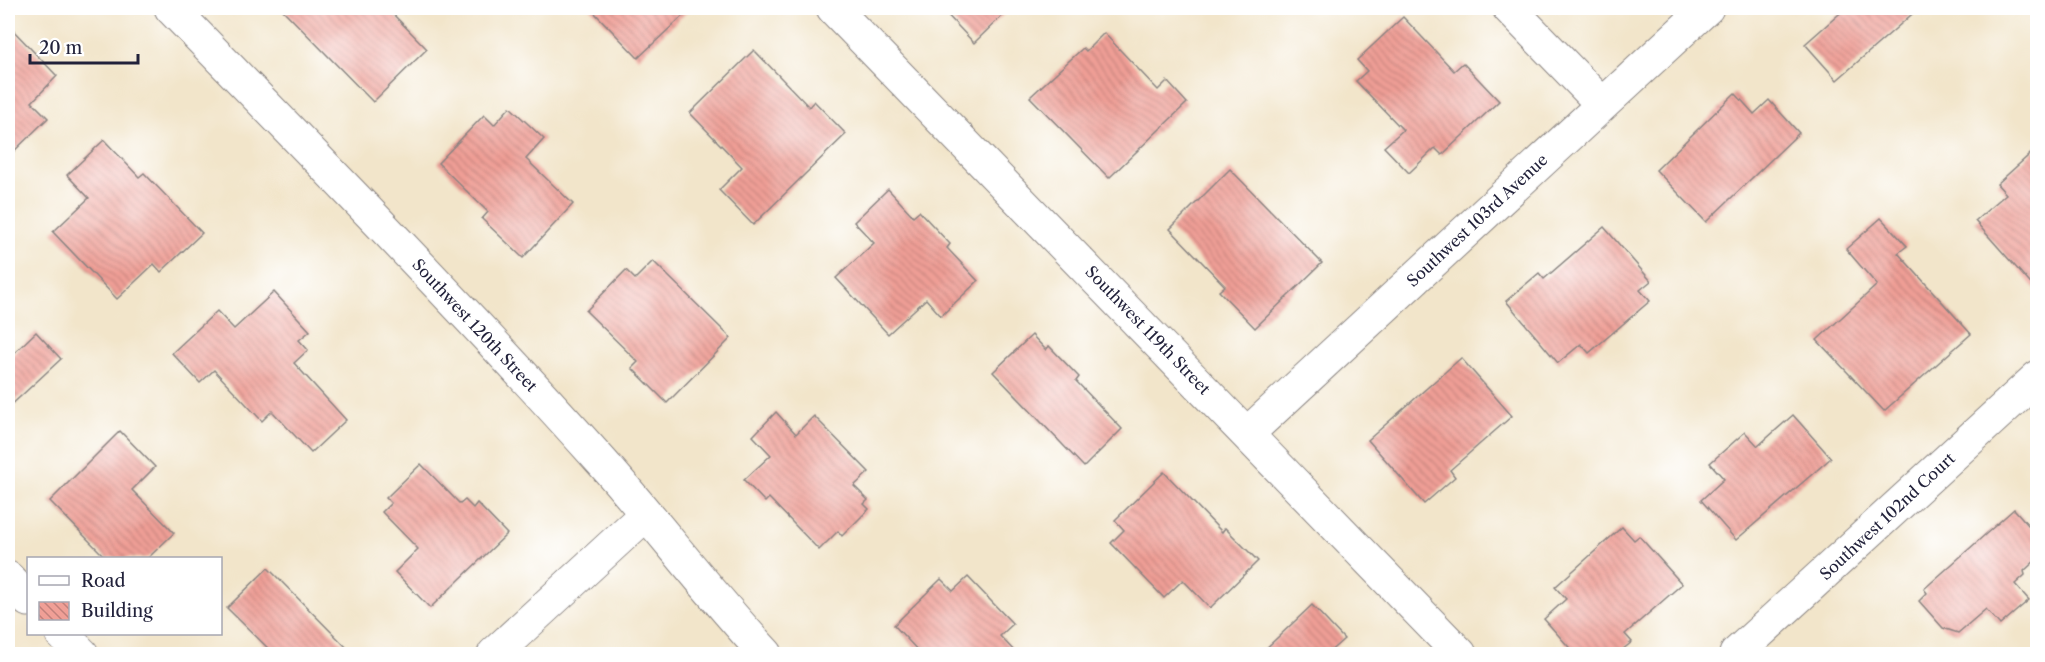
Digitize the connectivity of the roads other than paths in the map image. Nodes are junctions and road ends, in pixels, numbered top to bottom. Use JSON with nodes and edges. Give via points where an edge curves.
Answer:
{"nodes":[{"id":1,"x":171,"y":8,"type":"edge"},
{"id":2,"x":833,"y":8,"type":"edge"},
{"id":3,"x":1509,"y":8,"type":"edge"},
{"id":4,"x":1707,"y":8,"type":"edge"},
{"id":5,"x":1602,"y":104,"type":"junction"},
{"id":6,"x":2036,"y":381,"type":"edge"},
{"id":7,"x":1248,"y":433,"type":"junction"},
{"id":8,"x":646,"y":514,"type":"junction"},
{"id":9,"x":8,"y":578,"type":"edge"},
{"id":10,"x":27,"y":599,"type":"edge"},
{"id":11,"x":64,"y":635,"type":"edge"},
{"id":12,"x":82,"y":654,"type":"edge"},
{"id":13,"x":494,"y":654,"type":"edge"},
{"id":14,"x":766,"y":654,"type":"edge"},
{"id":15,"x":1460,"y":654,"type":"edge"},
{"id":16,"x":1736,"y":654,"type":"edge"}],
"edges":[{"from":1,"to":8,"type":"street","name":"Southwest 120th Street","via":[[380,223]]},
{"from":2,"to":7,"type":"street","name":"Southwest 119th Street"},
{"from":3,"to":5,"type":"street"},
{"from":4,"to":5,"type":"street","name":"Southwest 103rd Avenue"},
{"from":5,"to":7,"type":"street","name":"Southwest 103rd Avenue"},
{"from":6,"to":16,"type":"street","name":"Southwest 102nd Court"},
{"from":7,"to":15,"type":"street","name":"Southwest 119th Street"},
{"from":8,"to":13,"type":"street"},
{"from":8,"to":14,"type":"street","name":"Southwest 120th Street"},
{"from":9,"to":10,"type":"street"},
{"from":11,"to":12,"type":"street"}]}
